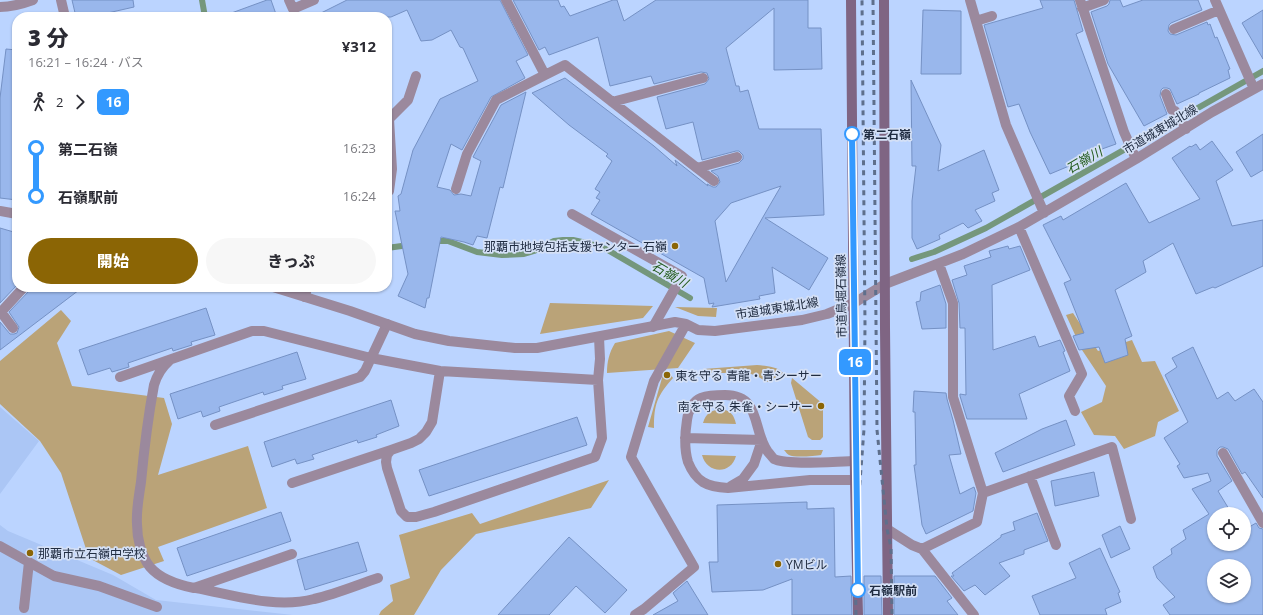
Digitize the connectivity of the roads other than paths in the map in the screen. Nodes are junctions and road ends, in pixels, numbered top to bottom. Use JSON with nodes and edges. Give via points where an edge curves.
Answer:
{"nodes":[{"id":1,"x":33,"y":0,"type":"edge"},
{"id":2,"x":61,"y":0,"type":"edge"},
{"id":3,"x":289,"y":0,"type":"edge"},
{"id":4,"x":314,"y":0,"type":"edge"},
{"id":5,"x":506,"y":0,"type":"edge"},
{"id":6,"x":851,"y":0,"type":"edge"},
{"id":7,"x":884,"y":0,"type":"edge"},
{"id":8,"x":970,"y":0,"type":"edge"},
{"id":9,"x":1104,"y":0,"type":"edge"},
{"id":10,"x":1215,"y":0,"type":"edge"},
{"id":11,"x":1081,"y":4,"type":"edge"},
{"id":12,"x":0,"y":6,"type":"edge"},
{"id":13,"x":1219,"y":10,"type":"junction"},
{"id":14,"x":64,"y":12,"type":"edge"},
{"id":15,"x":992,"y":16,"type":"dead end"},
{"id":16,"x":976,"y":21,"type":"junction"},
{"id":17,"x":1174,"y":29,"type":"dead end"},
{"id":18,"x":545,"y":75,"type":"junction"},
{"id":19,"x":416,"y":76,"type":"dead end"},
{"id":20,"x":702,"y":78,"type":"dead end"},
{"id":21,"x":1263,"y":84,"type":"edge"},
{"id":22,"x":1252,"y":86,"type":"junction"},
{"id":23,"x":1166,"y":94,"type":"dead end"},
{"id":24,"x":612,"y":102,"type":"junction"},
{"id":25,"x":392,"y":113,"type":"edge"},
{"id":26,"x":1184,"y":126,"type":"junction"},
{"id":27,"x":738,"y":157,"type":"dead end"},
{"id":28,"x":1135,"y":157,"type":"junction"},
{"id":29,"x":697,"y":168,"type":"junction"},
{"id":30,"x":714,"y":181,"type":"dead end"},
{"id":31,"x":456,"y":189,"type":"dead end"},
{"id":32,"x":1043,"y":209,"type":"junction"},
{"id":33,"x":0,"y":211,"type":"edge"},
{"id":34,"x":12,"y":213,"type":"edge"},
{"id":35,"x":572,"y":214,"type":"dead end"},
{"id":36,"x":1019,"y":227,"type":"junction"},
{"id":37,"x":939,"y":264,"type":"junction"},
{"id":38,"x":885,"y":284,"type":"junction"},
{"id":39,"x":19,"y":292,"type":"edge"},
{"id":40,"x":306,"y":292,"type":"edge"},
{"id":41,"x":854,"y":303,"type":"junction"},
{"id":42,"x":388,"y":324,"type":"junction"},
{"id":43,"x":686,"y":324,"type":"junction"},
{"id":44,"x":653,"y":327,"type":"junction"},
{"id":45,"x":13,"y":328,"type":"dead end"},
{"id":46,"x":599,"y":337,"type":"junction"},
{"id":47,"x":371,"y":358,"type":"junction"},
{"id":48,"x":172,"y":359,"type":"junction"},
{"id":49,"x":440,"y":371,"type":"junction"},
{"id":50,"x":120,"y":377,"type":"dead end"},
{"id":51,"x":598,"y":380,"type":"junction"},
{"id":52,"x":1075,"y":411,"type":"dead end"},
{"id":53,"x":215,"y":425,"type":"dead end"},
{"id":54,"x":685,"y":438,"type":"junction"},
{"id":55,"x":762,"y":440,"type":"junction"},
{"id":56,"x":391,"y":450,"type":"junction"},
{"id":57,"x":1223,"y":453,"type":"dead end"},
{"id":58,"x":856,"y":460,"type":"junction"},
{"id":59,"x":1030,"y":476,"type":"junction"},
{"id":60,"x":856,"y":480,"type":"junction"},
{"id":61,"x":292,"y":483,"type":"dead end"},
{"id":62,"x":728,"y":488,"type":"junction"},
{"id":63,"x":983,"y":494,"type":"junction"},
{"id":64,"x":1131,"y":519,"type":"dead end"},
{"id":65,"x":1263,"y":523,"type":"edge"},
{"id":66,"x":887,"y":530,"type":"junction"},
{"id":67,"x":1056,"y":545,"type":"dead end"},
{"id":68,"x":0,"y":546,"type":"edge"},
{"id":69,"x":922,"y":548,"type":"junction"},
{"id":70,"x":292,"y":554,"type":"dead end"},
{"id":71,"x":28,"y":562,"type":"junction"},
{"id":72,"x":378,"y":578,"type":"dead end"},
{"id":73,"x":194,"y":588,"type":"junction"},
{"id":74,"x":24,"y":608,"type":"dead end"},
{"id":75,"x":157,"y":608,"type":"dead end"},
{"id":76,"x":646,"y":612,"type":"edge"},
{"id":77,"x":635,"y":615,"type":"edge"},
{"id":78,"x":858,"y":615,"type":"edge"},
{"id":79,"x":888,"y":615,"type":"edge"},
{"id":80,"x":974,"y":615,"type":"edge"}],
"edges":[{"from":1,"to":12,"type":"street","via":[[20,5]]},
{"from":2,"to":14,"type":"street"},
{"from":3,"to":4,"type":"street","via":[[294,9]]},
{"from":5,"to":18,"type":"street"},
{"from":6,"to":41,"type":"street","name":"市道鳥堀石嶺線"},
{"from":7,"to":38,"type":"street"},
{"from":8,"to":16,"type":"street"},
{"from":9,"to":11,"type":"street"},
{"from":10,"to":13,"type":"street"},
{"from":11,"to":28,"type":"street","via":[[1124,132]]},
{"from":13,"to":17,"type":"street"},
{"from":13,"to":22,"type":"street"},
{"from":15,"to":16,"type":"street"},
{"from":16,"to":32,"type":"street","via":[[1006,125]]},
{"from":18,"to":24,"type":"street","via":[[565,66]]},
{"from":18,"to":31,"type":"street","via":[[496,100],[467,154]]},
{"from":19,"to":25,"type":"street","via":[[408,100]]},
{"from":20,"to":24,"type":"street"},
{"from":21,"to":22,"type":"street","name":"市道城東城北線"},
{"from":22,"to":26,"type":"street","name":"市道城東城北線"},
{"from":23,"to":26,"type":"street","via":[[1172,110]]},
{"from":24,"to":29,"type":"street"},
{"from":26,"to":28,"type":"street","name":"市道城東城北線"},
{"from":27,"to":29,"type":"street"},
{"from":28,"to":32,"type":"street","name":"市道城東城北線"},
{"from":29,"to":30,"type":"street"},
{"from":32,"to":36,"type":"street","name":"市道城東城北線"},
{"from":33,"to":34,"type":"street"},
{"from":35,"to":44,"type":"street","via":[[682,276]]},
{"from":36,"to":37,"type":"street","name":"市道城東城北線"},
{"from":36,"to":52,"type":"street","via":[[1082,374],[1069,396]]},
{"from":37,"to":38,"type":"street","name":"市道城東城北線"},
{"from":37,"to":63,"type":"street","via":[[953,303],[953,397]]},
{"from":38,"to":41,"type":"street","name":"市道城東城北線"},
{"from":38,"to":66,"type":"street"},
{"from":39,"to":45,"type":"street","via":[[1,312]]},
{"from":40,"to":42,"type":"street","name":"市道城東城北線"},
{"from":41,"to":43,"type":"street","name":"市道城東城北線","via":[[827,314],[802,320],[715,331],[698,330]]},
{"from":41,"to":58,"type":"street","name":"市道鳥堀石嶺線"},
{"from":42,"to":46,"type":"street","name":"市道城東城北線","via":[[415,334],[449,341],[515,348],[537,348]]},
{"from":42,"to":47,"type":"street"},
{"from":43,"to":44,"type":"street","name":"市道城東城北線","via":[[675,322]]},
{"from":43,"to":76,"type":"street","via":[[654,381],[631,457],[694,567]]},
{"from":44,"to":46,"type":"street","name":"市道城東城北線"},
{"from":46,"to":51,"type":"street"},
{"from":47,"to":48,"type":"street","via":[[264,331],[252,331]]},
{"from":47,"to":49,"type":"street"},
{"from":47,"to":53,"type":"street","via":[[365,371],[356,379]]},
{"from":48,"to":50,"type":"street"},
{"from":48,"to":73,"type":"street","via":[[163,366],[154,385],[144,452],[137,524],[138,539],[150,567],[168,580]]},
{"from":49,"to":51,"type":"street"},
{"from":49,"to":56,"type":"street","via":[[432,422],[426,432],[412,443]]},
{"from":51,"to":56,"type":"street","via":[[602,438],[595,457],[442,510],[416,517],[407,516],[401,511],[387,468],[387,455]]},
{"from":54,"to":55,"type":"street"},
{"from":54,"to":55,"type":"street","via":[[690,408],[698,399],[709,395],[733,395],[743,399],[751,407]]},
{"from":54,"to":62,"type":"street","via":[[688,462],[700,481],[707,486]]},
{"from":55,"to":58,"type":"street","via":[[774,458],[786,463]]},
{"from":55,"to":62,"type":"street","via":[[754,464],[743,480]]},
{"from":56,"to":61,"type":"street"},
{"from":57,"to":65,"type":"street"},
{"from":58,"to":60,"type":"street","name":"市道鳥堀石嶺線"},
{"from":59,"to":63,"type":"street"},
{"from":59,"to":64,"type":"street","via":[[1112,446]]},
{"from":59,"to":67,"type":"street"},
{"from":60,"to":62,"type":"street","via":[[810,480]]},
{"from":60,"to":78,"type":"street","name":"市道鳥堀石嶺線"},
{"from":63,"to":69,"type":"street","via":[[977,522]]},
{"from":66,"to":69,"type":"street"},
{"from":66,"to":79,"type":"street"},
{"from":68,"to":71,"type":"street"},
{"from":69,"to":80,"type":"street"},
{"from":70,"to":73,"type":"street"},
{"from":71,"to":74,"type":"street"},
{"from":71,"to":75,"type":"street","via":[[54,576],[99,586]]},
{"from":72,"to":73,"type":"street","via":[[313,599],[292,602],[263,601]]},
{"from":76,"to":77,"type":"street"}]}
